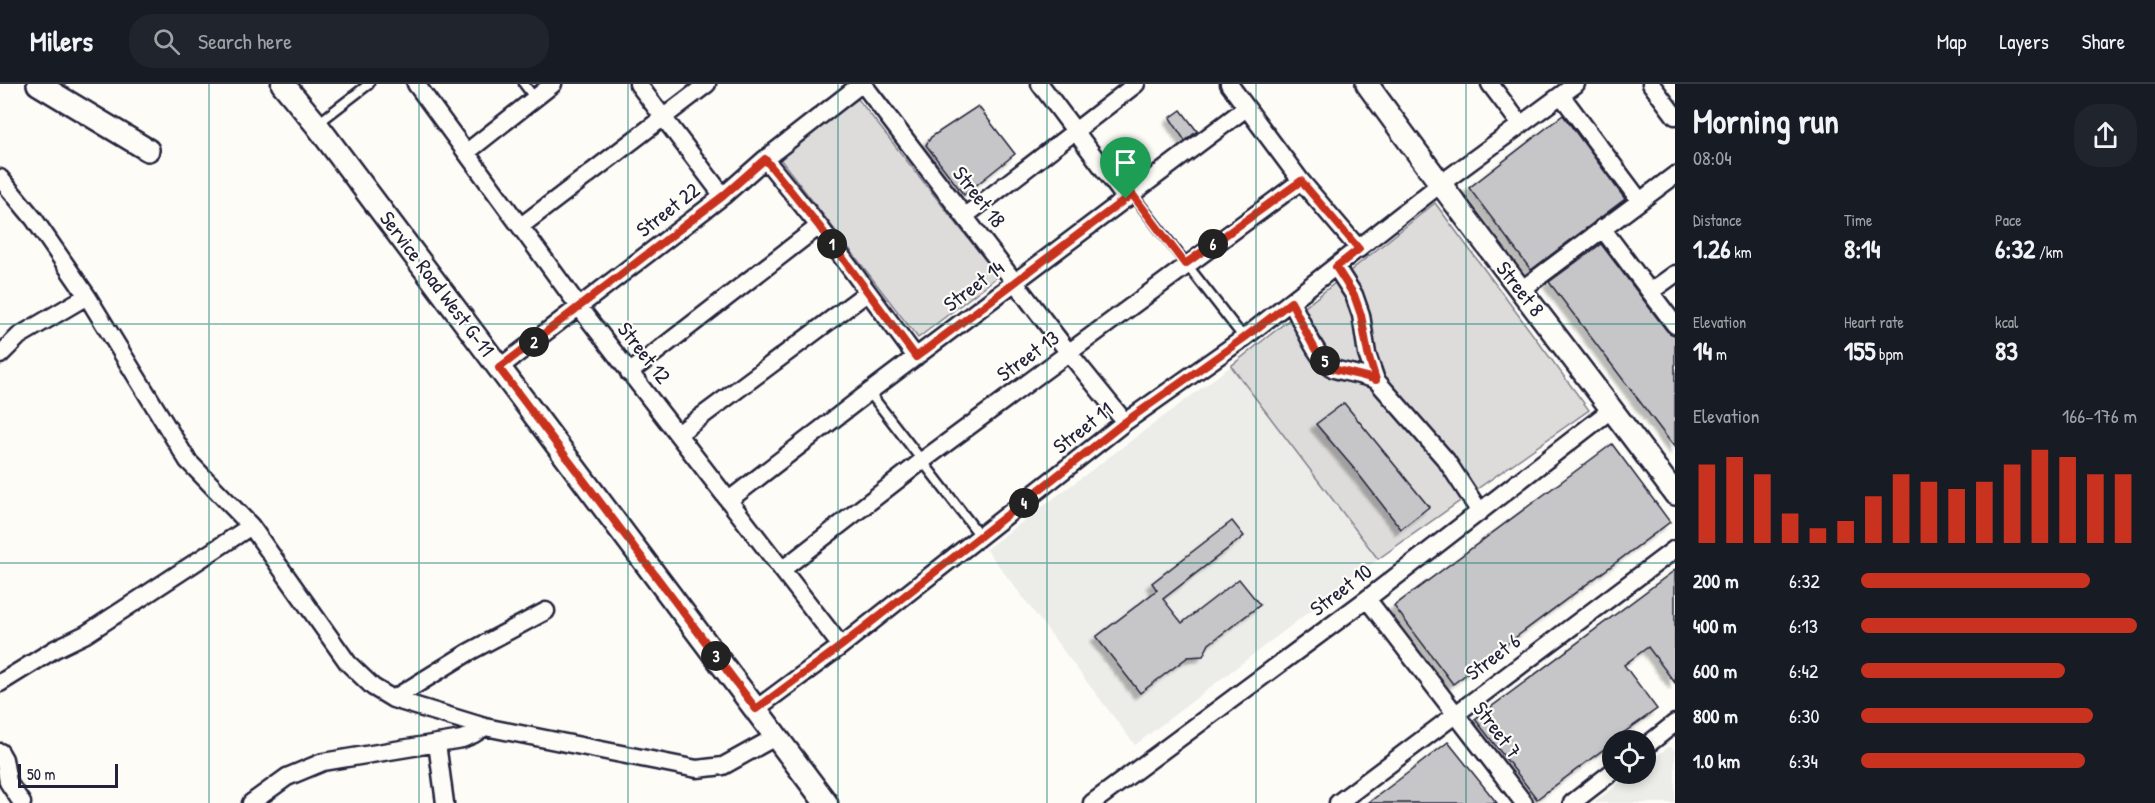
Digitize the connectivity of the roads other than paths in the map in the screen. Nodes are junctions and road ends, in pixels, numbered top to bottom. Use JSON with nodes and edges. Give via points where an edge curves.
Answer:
{"nodes":[{"id":1,"x":38,"y":84,"type":"edge"},
{"id":2,"x":283,"y":84,"type":"edge"},
{"id":3,"x":369,"y":84,"type":"edge"},
{"id":4,"x":416,"y":84,"type":"edge"},
{"id":5,"x":553,"y":84,"type":"edge"},
{"id":6,"x":638,"y":84,"type":"edge"},
{"id":7,"x":707,"y":84,"type":"edge"},
{"id":8,"x":862,"y":84,"type":"edge"},
{"id":9,"x":1040,"y":84,"type":"edge"},
{"id":10,"x":1136,"y":84,"type":"edge"},
{"id":11,"x":1228,"y":84,"type":"edge"},
{"id":12,"x":1366,"y":84,"type":"edge"},
{"id":13,"x":1490,"y":84,"type":"edge"},
{"id":14,"x":1576,"y":84,"type":"edge"},
{"id":15,"x":1651,"y":84,"type":"edge"},
{"id":16,"x":529,"y":91,"type":"edge"},
{"id":17,"x":1561,"y":95,"type":"junction"},
{"id":18,"x":1246,"y":108,"type":"junction"},
{"id":19,"x":1675,"y":116,"type":"edge"},
{"id":20,"x":663,"y":118,"type":"junction"},
{"id":21,"x":316,"y":124,"type":"junction"},
{"id":22,"x":1521,"y":125,"type":"junction"},
{"id":23,"x":1075,"y":129,"type":"junction"},
{"id":24,"x":148,"y":150,"type":"dead end"},
{"id":25,"x":466,"y":152,"type":"junction"},
{"id":26,"x":765,"y":159,"type":"junction"},
{"id":27,"x":1675,"y":175,"type":"edge"},
{"id":28,"x":0,"y":178,"type":"edge"},
{"id":29,"x":1301,"y":181,"type":"junction"},
{"id":30,"x":1439,"y":185,"type":"junction"},
{"id":31,"x":723,"y":196,"type":"junction"},
{"id":32,"x":1129,"y":196,"type":"junction"},
{"id":33,"x":1640,"y":201,"type":"junction"},
{"id":34,"x":965,"y":216,"type":"junction"},
{"id":35,"x":521,"y":226,"type":"junction"},
{"id":36,"x":819,"y":226,"type":"junction"},
{"id":37,"x":1602,"y":228,"type":"junction"},
{"id":38,"x":1359,"y":249,"type":"junction"},
{"id":39,"x":1185,"y":264,"type":"junction"},
{"id":40,"x":1336,"y":267,"type":"junction"},
{"id":41,"x":1675,"y":274,"type":"edge"},
{"id":42,"x":1016,"y":282,"type":"junction"},
{"id":43,"x":1521,"y":290,"type":"junction"},
{"id":44,"x":868,"y":292,"type":"junction"},
{"id":45,"x":1650,"y":292,"type":"junction"},
{"id":46,"x":87,"y":296,"type":"junction"},
{"id":47,"x":1291,"y":302,"type":"junction"},
{"id":48,"x":580,"y":308,"type":"junction"},
{"id":49,"x":1675,"y":325,"type":"edge"},
{"id":50,"x":1244,"y":338,"type":"junction"},
{"id":51,"x":1069,"y":353,"type":"junction"},
{"id":52,"x":0,"y":355,"type":"edge"},
{"id":53,"x":916,"y":357,"type":"junction"},
{"id":54,"x":499,"y":368,"type":"junction"},
{"id":55,"x":629,"y":372,"type":"junction"},
{"id":56,"x":1376,"y":380,"type":"junction"},
{"id":57,"x":869,"y":392,"type":"junction"},
{"id":58,"x":1612,"y":409,"type":"junction"},
{"id":59,"x":1125,"y":422,"type":"junction"},
{"id":60,"x":678,"y":434,"type":"junction"},
{"id":61,"x":922,"y":461,"type":"junction"},
{"id":62,"x":1675,"y":494,"type":"edge"},
{"id":63,"x":729,"y":500,"type":"junction"},
{"id":64,"x":1480,"y":512,"type":"junction"},
{"id":65,"x":251,"y":526,"type":"junction"},
{"id":66,"x":981,"y":537,"type":"junction"},
{"id":67,"x":1675,"y":549,"type":"edge"},
{"id":68,"x":783,"y":569,"type":"junction"},
{"id":69,"x":1367,"y":599,"type":"junction"},
{"id":70,"x":546,"y":611,"type":"dead end"},
{"id":71,"x":841,"y":646,"type":"junction"},
{"id":72,"x":0,"y":683,"type":"edge"},
{"id":73,"x":393,"y":699,"type":"junction"},
{"id":74,"x":756,"y":709,"type":"junction"},
{"id":75,"x":1456,"y":713,"type":"junction"},
{"id":76,"x":1675,"y":723,"type":"edge"},
{"id":77,"x":485,"y":727,"type":"junction"},
{"id":78,"x":777,"y":736,"type":"junction"},
{"id":79,"x":1656,"y":738,"type":"edge"},
{"id":80,"x":437,"y":743,"type":"junction"},
{"id":81,"x":0,"y":752,"type":"edge"},
{"id":82,"x":1602,"y":779,"type":"edge"},
{"id":83,"x":22,"y":803,"type":"edge"},
{"id":84,"x":251,"y":803,"type":"edge"},
{"id":85,"x":446,"y":803,"type":"edge"},
{"id":86,"x":826,"y":803,"type":"edge"},
{"id":87,"x":1092,"y":803,"type":"edge"},
{"id":88,"x":1338,"y":803,"type":"edge"},
{"id":89,"x":1524,"y":803,"type":"edge"},
{"id":90,"x":1572,"y":803,"type":"edge"}],
"edges":[{"from":1,"to":24,"type":"street"},
{"from":2,"to":21,"type":"main road","name":"Service Road West G-11"},
{"from":3,"to":21,"type":"lane"},
{"from":4,"to":25,"type":"street","name":"Street 12"},
{"from":5,"to":16,"type":"street"},
{"from":6,"to":20,"type":"street"},
{"from":7,"to":20,"type":"street"},
{"from":8,"to":26,"type":"street","name":"Street 22"},
{"from":8,"to":34,"type":"street","name":"Street 18"},
{"from":9,"to":23,"type":"street"},
{"from":10,"to":23,"type":"street"},
{"from":11,"to":18,"type":"street"},
{"from":12,"to":30,"type":"street","name":"Street 8"},
{"from":13,"to":22,"type":"street"},
{"from":14,"to":17,"type":"street","name":"Street 11"},
{"from":15,"to":19,"type":"street"},
{"from":16,"to":25,"type":"street"},
{"from":17,"to":22,"type":"street","name":"Street 11"},
{"from":17,"to":33,"type":"street"},
{"from":18,"to":29,"type":"street"},
{"from":18,"to":32,"type":"street","name":"Street 14"},
{"from":20,"to":31,"type":"street"},
{"from":20,"to":35,"type":"street"},
{"from":21,"to":54,"type":"main road","name":"Service Road West G-11"},
{"from":22,"to":30,"type":"street","name":"Street 11"},
{"from":23,"to":32,"type":"street"},
{"from":23,"to":34,"type":"street"},
{"from":25,"to":35,"type":"street","name":"Street 12"},
{"from":26,"to":31,"type":"street","name":"Street 22"},
{"from":26,"to":36,"type":"street"},
{"from":27,"to":33,"type":"street"},
{"from":28,"to":46,"type":"street"},
{"from":29,"to":38,"type":"street"},
{"from":29,"to":39,"type":"street","name":"Street 13"},
{"from":30,"to":38,"type":"street","name":"Street 11"},
{"from":30,"to":43,"type":"street","name":"Street 8"},
{"from":31,"to":48,"type":"street","name":"Street 22"},
{"from":32,"to":39,"type":"lane"},
{"from":32,"to":42,"type":"street","name":"Street 14"},
{"from":33,"to":37,"type":"street"},
{"from":34,"to":42,"type":"street","name":"Street 18"},
{"from":35,"to":48,"type":"street","name":"Street 12"},
{"from":36,"to":44,"type":"street"},
{"from":36,"to":55,"type":"street"},
{"from":37,"to":43,"type":"street"},
{"from":37,"to":45,"type":"street"},
{"from":38,"to":40,"type":"street","name":"Street 11"},
{"from":39,"to":50,"type":"lane"},
{"from":39,"to":51,"type":"street","name":"Street 13"},
{"from":40,"to":47,"type":"street","name":"Street 11"},
{"from":40,"to":56,"type":"street","via":[[1358,305]]},
{"from":41,"to":45,"type":"street"},
{"from":42,"to":51,"type":"street","name":"Street 18"},
{"from":42,"to":53,"type":"street","name":"Street 14"},
{"from":43,"to":58,"type":"street","name":"Street 8"},
{"from":44,"to":53,"type":"street"},
{"from":44,"to":60,"type":"street"},
{"from":45,"to":49,"type":"street"},
{"from":46,"to":52,"type":"street","via":[[19,336]]},
{"from":46,"to":65,"type":"street","via":[[188,461]]},
{"from":47,"to":50,"type":"street","name":"Street 11"},
{"from":47,"to":56,"type":"street","via":[[1316,352],[1332,368]]},
{"from":48,"to":54,"type":"street","name":"Street 22"},
{"from":48,"to":55,"type":"street","name":"Street 12"},
{"from":50,"to":59,"type":"street","name":"Street 11"},
{"from":51,"to":59,"type":"street","name":"Street 18"},
{"from":51,"to":61,"type":"street","name":"Street 13"},
{"from":53,"to":57,"type":"street","name":"Street 14"},
{"from":54,"to":74,"type":"main road","name":"Service Road West G-11"},
{"from":55,"to":60,"type":"street","name":"Street 12"},
{"from":56,"to":64,"type":"street","via":[[1446,460]]},
{"from":57,"to":61,"type":"lane"},
{"from":57,"to":63,"type":"street","name":"Street 14"},
{"from":58,"to":62,"type":"street","name":"Street 8"},
{"from":58,"to":64,"type":"street","name":"Street 10"},
{"from":59,"to":66,"type":"street","name":"Street 11"},
{"from":60,"to":63,"type":"street","name":"Street 12"},
{"from":61,"to":66,"type":"lane"},
{"from":61,"to":68,"type":"street","name":"Street 13"},
{"from":63,"to":68,"type":"street","name":"Street 12"},
{"from":64,"to":69,"type":"street","name":"Street 10"},
{"from":65,"to":72,"type":"street","via":[[86,634]]},
{"from":65,"to":73,"type":"street","via":[[348,663],[373,687]]},
{"from":66,"to":71,"type":"street","name":"Street 11"},
{"from":67,"to":75,"type":"street","name":"Street 6"},
{"from":68,"to":71,"type":"street","name":"Street 12"},
{"from":69,"to":75,"type":"street","name":"Street 7"},
{"from":69,"to":87,"type":"street","name":"Street 10"},
{"from":70,"to":73,"type":"street"},
{"from":71,"to":74,"type":"street","name":"Street 11"},
{"from":73,"to":77,"type":"street"},
{"from":74,"to":78,"type":"main road","name":"Service Road West G-11"},
{"from":75,"to":88,"type":"street","name":"Street 6"},
{"from":75,"to":89,"type":"street","name":"Street 7"},
{"from":76,"to":79,"type":"street"},
{"from":77,"to":78,"type":"street","via":[[697,769],[723,766]]},
{"from":77,"to":80,"type":"street","via":[[462,739]]},
{"from":78,"to":86,"type":"main road","name":"Service Road West G-11"},
{"from":80,"to":84,"type":"street","via":[[323,762],[287,777]]},
{"from":80,"to":85,"type":"street"},
{"from":81,"to":83,"type":"street","via":[[8,782]]},
{"from":82,"to":90,"type":"street"}]}
